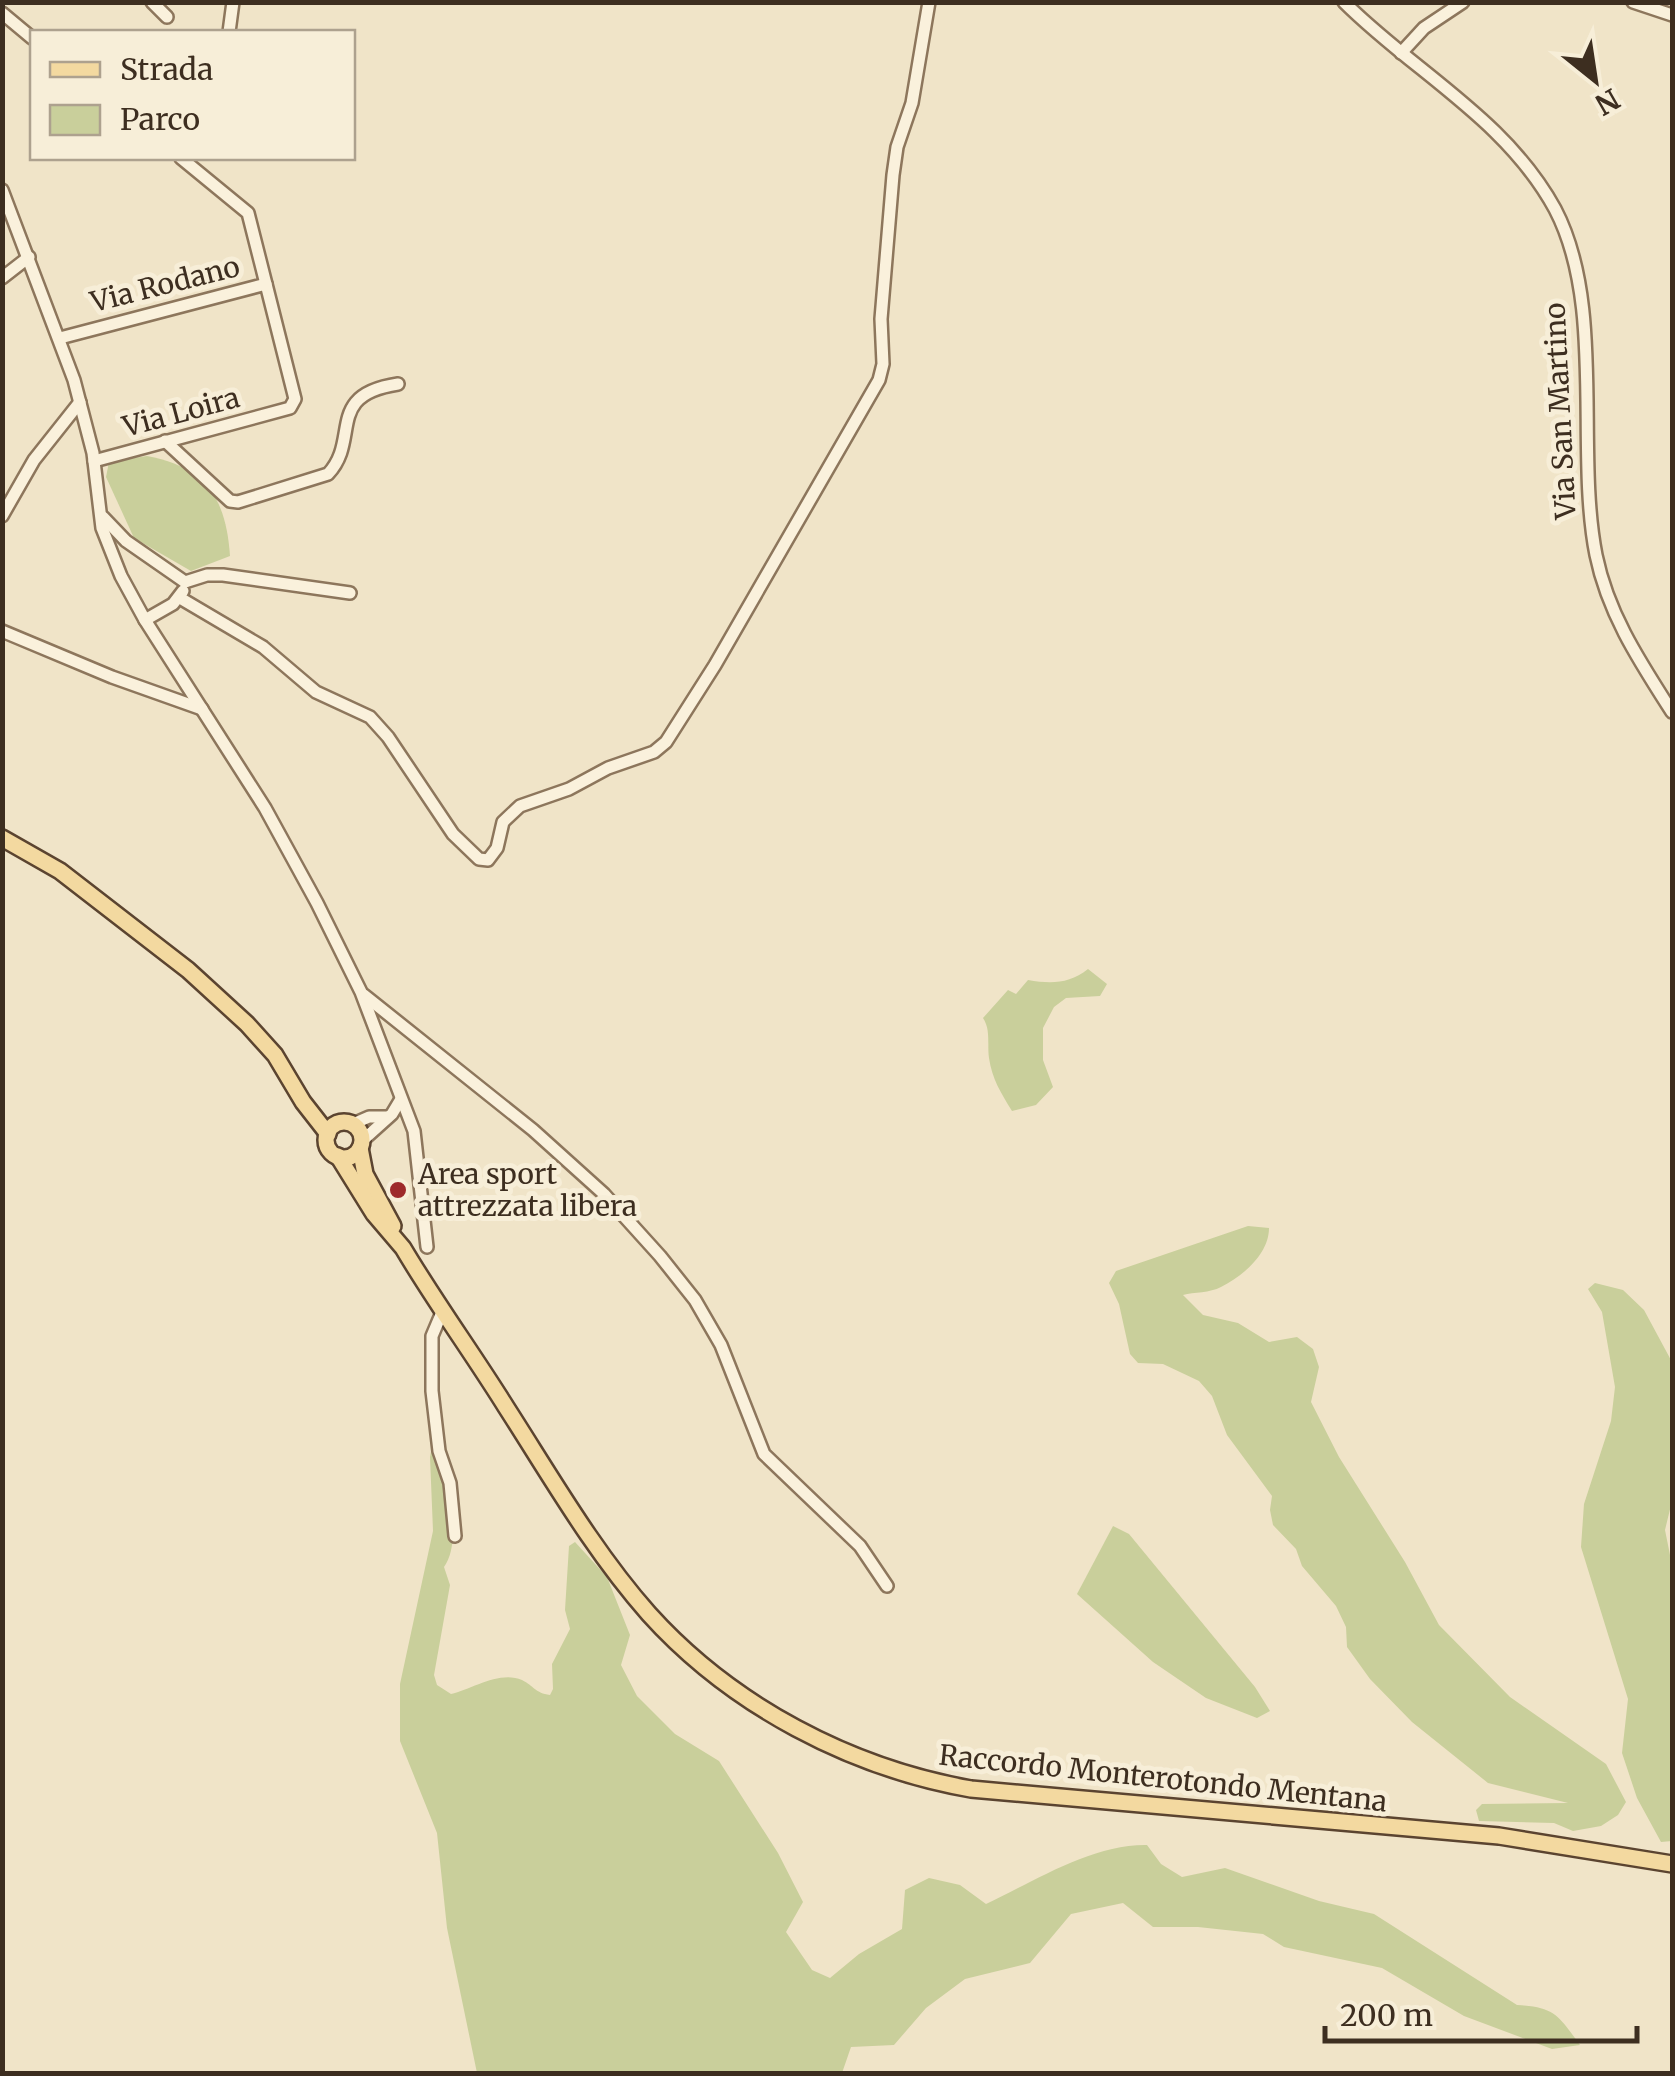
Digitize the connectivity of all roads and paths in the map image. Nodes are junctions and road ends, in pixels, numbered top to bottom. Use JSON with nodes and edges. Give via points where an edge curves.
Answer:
{"nodes":[{"id":1,"x":152,"y":2,"type":"edge"},
{"id":2,"x":234,"y":2,"type":"edge"},
{"id":3,"x":929,"y":2,"type":"edge"},
{"id":4,"x":1344,"y":2,"type":"edge"},
{"id":5,"x":1463,"y":2,"type":"edge"},
{"id":6,"x":1633,"y":2,"type":"edge"},
{"id":7,"x":2,"y":12,"type":"edge"},
{"id":8,"x":1672,"y":16,"type":"edge"},
{"id":9,"x":167,"y":17,"type":"dead end"},
{"id":10,"x":2,"y":22,"type":"edge"},
{"id":11,"x":229,"y":30,"type":"edge"},
{"id":12,"x":30,"y":38,"type":"edge"},
{"id":13,"x":30,"y":39,"type":"edge"},
{"id":14,"x":1401,"y":54,"type":"junction"},
{"id":15,"x":183,"y":160,"type":"edge"},
{"id":16,"x":2,"y":190,"type":"edge"},
{"id":17,"x":29,"y":257,"type":"junction"},
{"id":18,"x":2,"y":278,"type":"edge"},
{"id":19,"x":266,"y":284,"type":"junction"},
{"id":20,"x":60,"y":338,"type":"junction"},
{"id":21,"x":398,"y":384,"type":"dead end"},
{"id":22,"x":80,"y":402,"type":"junction"},
{"id":23,"x":282,"y":412,"type":"joint"},
{"id":24,"x":165,"y":442,"type":"junction"},
{"id":25,"x":94,"y":461,"type":"junction"},
{"id":26,"x":100,"y":514,"type":"junction"},
{"id":27,"x":2,"y":516,"type":"edge"},
{"id":28,"x":185,"y":582,"type":"junction"},
{"id":29,"x":350,"y":594,"type":"dead end"},
{"id":30,"x":180,"y":598,"type":"junction"},
{"id":31,"x":144,"y":620,"type":"junction"},
{"id":32,"x":2,"y":631,"type":"edge"},
{"id":33,"x":202,"y":709,"type":"junction"},
{"id":34,"x":1672,"y":712,"type":"edge"},
{"id":35,"x":2,"y":838,"type":"edge"},
{"id":36,"x":361,"y":992,"type":"junction"},
{"id":37,"x":287,"y":1072,"type":"junction"},
{"id":38,"x":401,"y":1099,"type":"junction"},
{"id":39,"x":388,"y":1117,"type":"junction"},
{"id":40,"x":349,"y":1123,"type":"junction"},
{"id":41,"x":328,"y":1134,"type":"junction"},
{"id":42,"x":361,"y":1145,"type":"junction"},
{"id":43,"x":338,"y":1156,"type":"junction"},
{"id":44,"x":427,"y":1247,"type":"dead end"},
{"id":45,"x":403,"y":1248,"type":"junction"},
{"id":46,"x":443,"y":1310,"type":"junction"},
{"id":47,"x":455,"y":1536,"type":"dead end"},
{"id":48,"x":887,"y":1586,"type":"dead end"},
{"id":49,"x":1672,"y":1864,"type":"edge"}],
"edges":[{"from":1,"to":9,"type":"street"},
{"from":2,"to":11,"type":"street"},
{"from":3,"to":30,"type":"street","via":[[892,175],[879,380],[663,746],[520,806],[501,825],[495,852],[479,859],[453,834],[370,717],[316,692],[263,647]]},
{"from":4,"to":14,"type":"street","name":"Via San Martino"},
{"from":5,"to":14,"type":"street"},
{"from":6,"to":8,"type":"street"},
{"from":7,"to":12,"type":"street"},
{"from":10,"to":13,"type":"street"},
{"from":14,"to":34,"type":"street","name":"Via San Martino","via":[[1506,144],[1562,225],[1576,274],[1586,367],[1596,555],[1622,630]]},
{"from":15,"to":19,"type":"street","via":[[248,214]]},
{"from":16,"to":17,"type":"street"},
{"from":17,"to":18,"type":"street"},
{"from":17,"to":20,"type":"street"},
{"from":19,"to":20,"type":"street","name":"Via Rodano"},
{"from":19,"to":23,"type":"street","name":"Via Rodano","via":[[295,399]]},
{"from":20,"to":22,"type":"street"},
{"from":21,"to":24,"type":"street","via":[[358,399],[328,474],[238,502],[222,497]]},
{"from":22,"to":25,"type":"street"},
{"from":22,"to":27,"type":"street","via":[[34,460]]},
{"from":23,"to":24,"type":"street","name":"Via Loira"},
{"from":24,"to":25,"type":"street","name":"Via Loira"},
{"from":25,"to":26,"type":"street"},
{"from":26,"to":28,"type":"street","via":[[126,542]]},
{"from":26,"to":31,"type":"street"},
{"from":28,"to":29,"type":"street","via":[[223,575]]},
{"from":28,"to":30,"type":"street"},
{"from":30,"to":31,"type":"street"},
{"from":31,"to":33,"type":"street"},
{"from":32,"to":33,"type":"street"},
{"from":33,"to":36,"type":"street","via":[[265,808]]},
{"from":35,"to":37,"type":"main road","via":[[60,871],[188,970]]},
{"from":36,"to":38,"type":"street"},
{"from":36,"to":48,"type":"street","via":[[533,1130],[660,1256],[726,1355],[764,1454],[847,1532]]},
{"from":37,"to":40,"type":"main road","via":[[324,1111]]},
{"from":37,"to":41,"type":"main road"},
{"from":38,"to":39,"type":"street"},
{"from":38,"to":44,"type":"street","via":[[415,1138]]},
{"from":39,"to":40,"type":"street"},
{"from":39,"to":42,"type":"street"},
{"from":40,"to":41,"type":"main road"},
{"from":40,"to":42,"type":"main road","via":[[360,1131]]},
{"from":41,"to":43,"type":"main road","via":[[327,1144]]},
{"from":42,"to":43,"type":"main road","via":[[353,1156]]},
{"from":42,"to":45,"type":"main road","via":[[364,1174]]},
{"from":43,"to":45,"type":"main road","name":"Raccordo Monterotondo Mentana"},
{"from":45,"to":46,"type":"main road","name":"Raccordo Monterotondo Mentana"},
{"from":46,"to":47,"type":"street","via":[[432,1336],[432,1391]]},
{"from":46,"to":49,"type":"main road","name":"Raccordo Monterotondo Mentana","via":[[569,1506],[647,1612],[726,1681],[839,1749],[908,1775],[987,1791],[1499,1836]]}]}
